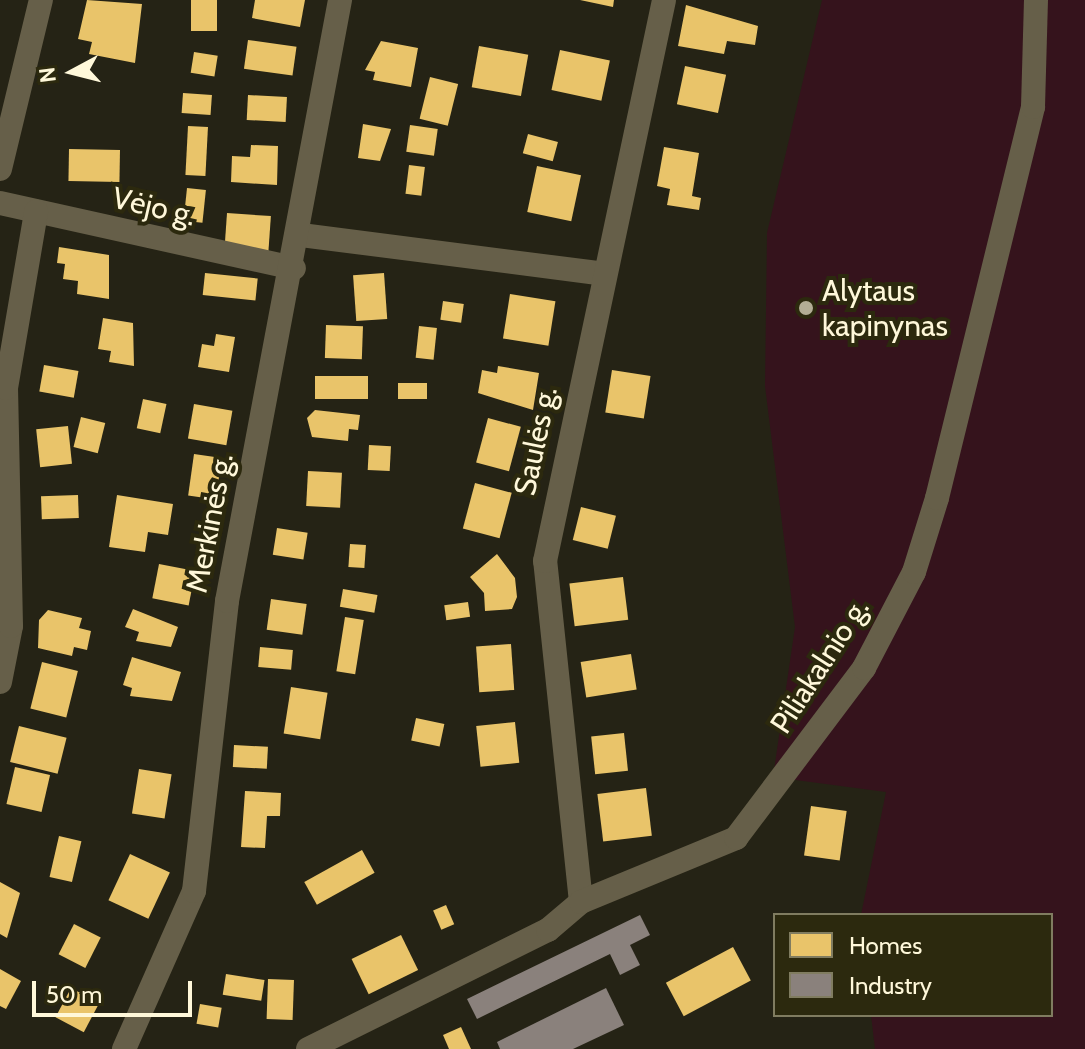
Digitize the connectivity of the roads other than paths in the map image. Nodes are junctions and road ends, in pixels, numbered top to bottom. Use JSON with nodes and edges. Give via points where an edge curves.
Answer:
{"nodes":[{"id":1,"x":41,"y":0,"type":"edge"},
{"id":2,"x":340,"y":0,"type":"edge"},
{"id":3,"x":664,"y":0,"type":"edge"},
{"id":4,"x":1036,"y":0,"type":"edge"},
{"id":5,"x":0,"y":169,"type":"edge"},
{"id":6,"x":0,"y":203,"type":"edge"},
{"id":7,"x":36,"y":212,"type":"junction"},
{"id":8,"x":301,"y":235,"type":"junction"},
{"id":9,"x":294,"y":268,"type":"junction"},
{"id":10,"x":604,"y":274,"type":"junction"},
{"id":11,"x":0,"y":682,"type":"edge"},
{"id":12,"x":581,"y":902,"type":"junction"},
{"id":13,"x":124,"y":1049,"type":"edge"},
{"id":14,"x":308,"y":1049,"type":"edge"}],
"edges":[{"from":1,"to":5,"type":"street"},
{"from":2,"to":8,"type":"street","name":"Merkinės g."},
{"from":3,"to":10,"type":"street","name":"Saulės g."},
{"from":4,"to":12,"type":"street","name":"Piliakalnio g.","via":[[1033,107],[937,498],[888,627],[736,838]]},
{"from":6,"to":7,"type":"street","name":"Vėjo g."},
{"from":7,"to":9,"type":"street","name":"Vėjo g."},
{"from":7,"to":11,"type":"street","via":[[6,388],[11,626]]},
{"from":8,"to":9,"type":"street","name":"Merkinės g."},
{"from":8,"to":10,"type":"street"},
{"from":9,"to":13,"type":"street","name":"Merkinės g.","via":[[227,601],[194,891]]},
{"from":10,"to":12,"type":"street","name":"Saulės g.","via":[[545,561]]},
{"from":12,"to":14,"type":"street","name":"Piliakalnio g.","via":[[548,930]]}]}
